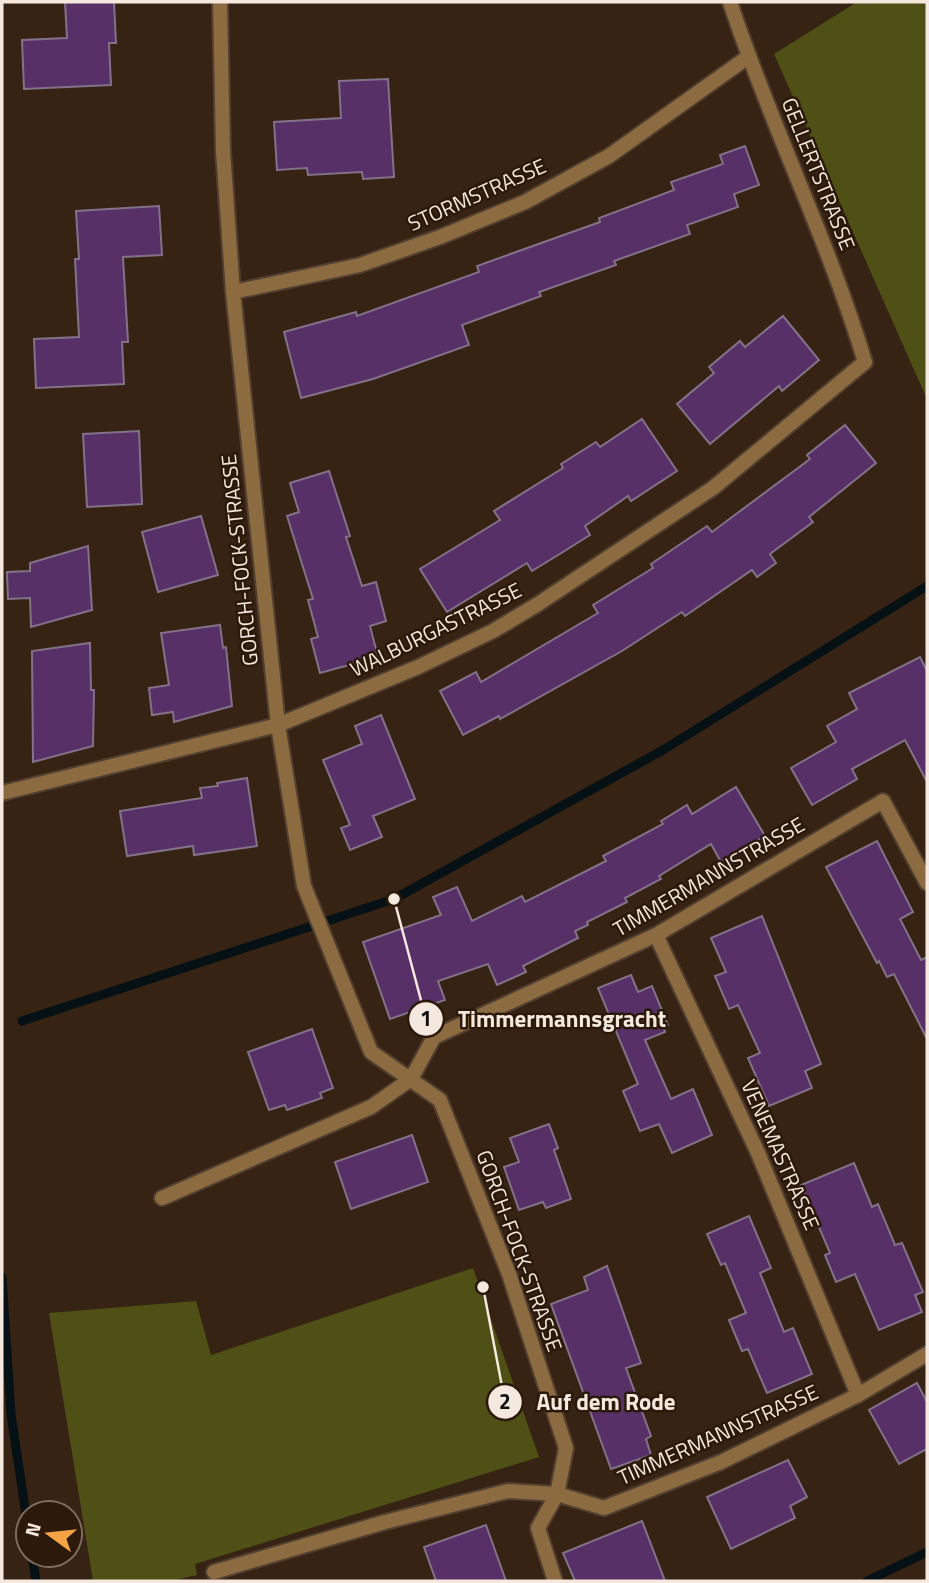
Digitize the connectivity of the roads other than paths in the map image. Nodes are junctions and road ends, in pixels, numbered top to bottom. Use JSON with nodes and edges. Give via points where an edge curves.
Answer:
{"nodes":[{"id":1,"x":220,"y":2,"type":"edge"},
{"id":2,"x":730,"y":2,"type":"edge"},
{"id":3,"x":748,"y":57,"type":"junction"},
{"id":4,"x":233,"y":292,"type":"junction"},
{"id":5,"x":865,"y":362,"type":"joint"},
{"id":6,"x":278,"y":725,"type":"junction"},
{"id":7,"x":2,"y":793,"type":"edge"},
{"id":8,"x":927,"y":883,"type":"edge"},
{"id":9,"x":656,"y":935,"type":"junction"},
{"id":10,"x":411,"y":1079,"type":"junction"},
{"id":11,"x":162,"y":1198,"type":"dead end"},
{"id":12,"x":927,"y":1354,"type":"edge"},
{"id":13,"x":858,"y":1395,"type":"junction"},
{"id":14,"x":557,"y":1494,"type":"junction"},
{"id":15,"x":214,"y":1572,"type":"dead end"},
{"id":16,"x":555,"y":1581,"type":"edge"}],
"edges":[{"from":1,"to":4,"type":"street","name":"GORCH-FOCK-STRASSE","via":[[223,151]]},
{"from":2,"to":3,"type":"street","name":"GELLERTSTRASSE"},
{"from":3,"to":4,"type":"street","name":"STORMSTRASSE","via":[[608,156],[525,202],[360,265]]},
{"from":3,"to":5,"type":"street","name":"GELLERTSTRASSE","via":[[845,296]]},
{"from":4,"to":6,"type":"street","name":"GORCH-FOCK-STRASSE"},
{"from":5,"to":6,"type":"street","name":"WALBURGASTRASSE","via":[[713,488],[538,604],[418,667]]},
{"from":6,"to":7,"type":"street","name":"WALBURGASTRASSE"},
{"from":6,"to":10,"type":"street","name":"GORCH-FOCK-STRASSE","via":[[304,886],[371,1052]]},
{"from":8,"to":9,"type":"street","name":"TIMMERMANNSTRASSE","via":[[883,801]]},
{"from":9,"to":10,"type":"street","name":"TIMMERMANNSTRASSE","via":[[434,1037]]},
{"from":9,"to":13,"type":"street","name":"VENEMASTRASSE","via":[[758,1153]]},
{"from":10,"to":11,"type":"street","via":[[371,1107]]},
{"from":10,"to":14,"type":"street","name":"GORCH-FOCK-STRASSE","via":[[440,1100],[509,1274],[566,1448]]},
{"from":12,"to":13,"type":"street","name":"TIMMERMANNSTRASSE"},
{"from":13,"to":14,"type":"street","name":"TIMMERMANNSTRASSE","via":[[720,1462],[604,1508]]},
{"from":14,"to":15,"type":"street","via":[[508,1491]]},
{"from":14,"to":16,"type":"street","name":"GORCH-FOCK-STRASSE","via":[[538,1528]]}]}
